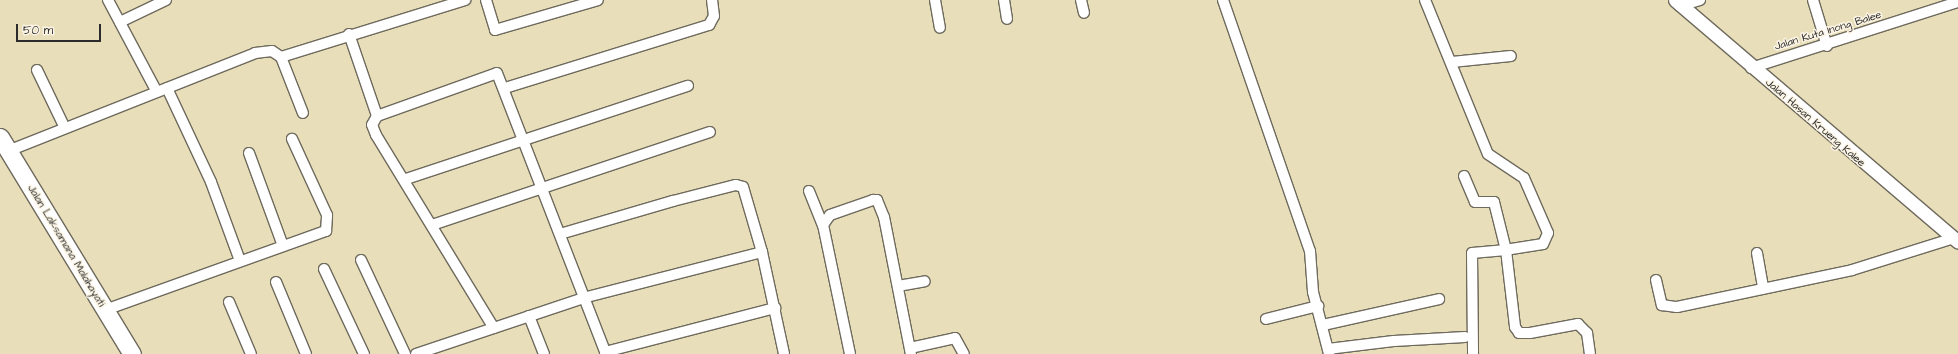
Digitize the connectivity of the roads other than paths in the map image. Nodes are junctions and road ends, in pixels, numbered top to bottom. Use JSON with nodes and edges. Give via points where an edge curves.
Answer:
{"nodes":[{"id":1,"x":108,"y":0,"type":"edge"},
{"id":2,"x":166,"y":0,"type":"edge"},
{"id":3,"x":465,"y":0,"type":"edge"},
{"id":4,"x":486,"y":0,"type":"edge"},
{"id":5,"x":598,"y":0,"type":"edge"},
{"id":6,"x":712,"y":0,"type":"edge"},
{"id":7,"x":935,"y":0,"type":"edge"},
{"id":8,"x":1004,"y":0,"type":"edge"},
{"id":9,"x":1081,"y":0,"type":"edge"},
{"id":10,"x":1223,"y":0,"type":"edge"},
{"id":11,"x":1425,"y":0,"type":"edge"},
{"id":12,"x":1700,"y":0,"type":"edge"},
{"id":13,"x":1813,"y":0,"type":"edge"},
{"id":14,"x":581,"y":2,"type":"edge"},
{"id":15,"x":1958,"y":2,"type":"edge"},
{"id":16,"x":1678,"y":3,"type":"edge"},
{"id":17,"x":1084,"y":12,"type":"dead end"},
{"id":18,"x":1007,"y":19,"type":"dead end"},
{"id":19,"x":120,"y":22,"type":"junction"},
{"id":20,"x":940,"y":28,"type":"dead end"},
{"id":21,"x":349,"y":34,"type":"junction"},
{"id":22,"x":1827,"y":46,"type":"junction"},
{"id":23,"x":1511,"y":56,"type":"dead end"},
{"id":24,"x":281,"y":57,"type":"junction"},
{"id":25,"x":1452,"y":62,"type":"junction"},
{"id":26,"x":1751,"y":68,"type":"junction"},
{"id":27,"x":37,"y":70,"type":"dead end"},
{"id":28,"x":688,"y":86,"type":"dead end"},
{"id":29,"x":168,"y":88,"type":"junction"},
{"id":30,"x":505,"y":88,"type":"junction"},
{"id":31,"x":157,"y":92,"type":"junction"},
{"id":32,"x":303,"y":113,"type":"dead end"},
{"id":33,"x":377,"y":116,"type":"junction"},
{"id":34,"x":64,"y":126,"type":"junction"},
{"id":35,"x":710,"y":132,"type":"dead end"},
{"id":36,"x":292,"y":139,"type":"dead end"},
{"id":37,"x":526,"y":139,"type":"junction"},
{"id":38,"x":4,"y":144,"type":"edge"},
{"id":39,"x":249,"y":153,"type":"dead end"},
{"id":40,"x":1464,"y":176,"type":"dead end"},
{"id":41,"x":406,"y":179,"type":"junction"},
{"id":42,"x":541,"y":186,"type":"junction"},
{"id":43,"x":808,"y":191,"type":"dead end"},
{"id":44,"x":432,"y":225,"type":"junction"},
{"id":45,"x":823,"y":225,"type":"junction"},
{"id":46,"x":560,"y":234,"type":"junction"},
{"id":47,"x":1956,"y":240,"type":"edge"},
{"id":48,"x":283,"y":246,"type":"junction"},
{"id":49,"x":1506,"y":250,"type":"junction"},
{"id":50,"x":762,"y":252,"type":"junction"},
{"id":51,"x":1757,"y":253,"type":"dead end"},
{"id":52,"x":361,"y":260,"type":"dead end"},
{"id":53,"x":240,"y":261,"type":"junction"},
{"id":54,"x":324,"y":269,"type":"dead end"},
{"id":55,"x":1656,"y":280,"type":"dead end"},
{"id":56,"x":925,"y":281,"type":"dead end"},
{"id":57,"x":276,"y":282,"type":"dead end"},
{"id":58,"x":898,"y":286,"type":"junction"},
{"id":59,"x":1763,"y":288,"type":"junction"},
{"id":60,"x":583,"y":298,"type":"junction"},
{"id":61,"x":1439,"y":299,"type":"dead end"},
{"id":62,"x":229,"y":302,"type":"dead end"},
{"id":63,"x":1318,"y":306,"type":"junction"},
{"id":64,"x":775,"y":308,"type":"junction"},
{"id":65,"x":105,"y":310,"type":"junction"},
{"id":66,"x":529,"y":316,"type":"junction"},
{"id":67,"x":1266,"y":319,"type":"dead end"},
{"id":68,"x":1323,"y":325,"type":"junction"},
{"id":69,"x":494,"y":328,"type":"junction"},
{"id":70,"x":1465,"y":337,"type":"dead end"},
{"id":71,"x":911,"y":351,"type":"edge"},
{"id":72,"x":427,"y":352,"type":"edge"},
{"id":73,"x":1329,"y":352,"type":"edge"},
{"id":74,"x":606,"y":353,"type":"edge"},
{"id":75,"x":132,"y":354,"type":"edge"},
{"id":76,"x":251,"y":354,"type":"edge"},
{"id":77,"x":306,"y":354,"type":"edge"},
{"id":78,"x":364,"y":354,"type":"edge"},
{"id":79,"x":405,"y":354,"type":"edge"},
{"id":80,"x":416,"y":354,"type":"edge"},
{"id":81,"x":544,"y":354,"type":"edge"},
{"id":82,"x":784,"y":354,"type":"edge"},
{"id":83,"x":850,"y":354,"type":"edge"},
{"id":84,"x":964,"y":354,"type":"edge"},
{"id":85,"x":1473,"y":354,"type":"edge"},
{"id":86,"x":1590,"y":354,"type":"edge"}],
"edges":[{"from":1,"to":19,"type":"street"},
{"from":2,"to":19,"type":"street"},
{"from":3,"to":21,"type":"street"},
{"from":4,"to":14,"type":"street","via":[[495,30]]},
{"from":5,"to":14,"type":"street"},
{"from":6,"to":30,"type":"street","via":[[714,16],[709,25]]},
{"from":7,"to":20,"type":"street"},
{"from":8,"to":18,"type":"street"},
{"from":9,"to":17,"type":"street"},
{"from":10,"to":63,"type":"street","via":[[1310,251],[1313,292]]},
{"from":11,"to":25,"type":"street"},
{"from":12,"to":16,"type":"street"},
{"from":13,"to":22,"type":"street"},
{"from":15,"to":22,"type":"street","name":"Jalan Kuta Inong Balee"},
{"from":16,"to":26,"type":"street","name":"Jalan Hasan Krueng Kalee"},
{"from":19,"to":31,"type":"street"},
{"from":21,"to":24,"type":"street"},
{"from":21,"to":33,"type":"street"},
{"from":22,"to":26,"type":"street","name":"Jalan Kuta Inong Balee"},
{"from":23,"to":25,"type":"street"},
{"from":24,"to":29,"type":"street","via":[[272,51],[255,53]]},
{"from":24,"to":32,"type":"street"},
{"from":25,"to":49,"type":"street","via":[[1488,154],[1524,178],[1548,233],[1543,244]]},
{"from":26,"to":47,"type":"street","name":"Jalan Hasan Krueng Kalee"},
{"from":27,"to":34,"type":"street"},
{"from":28,"to":37,"type":"street"},
{"from":29,"to":31,"type":"street"},
{"from":29,"to":53,"type":"street","via":[[193,149],[211,182]]},
{"from":30,"to":33,"type":"street","via":[[497,73]]},
{"from":30,"to":37,"type":"street"},
{"from":31,"to":34,"type":"street"},
{"from":33,"to":41,"type":"street","via":[[372,124],[376,135]]},
{"from":34,"to":38,"type":"street"},
{"from":35,"to":42,"type":"street"},
{"from":36,"to":48,"type":"street","via":[[328,220],[326,231]]},
{"from":37,"to":41,"type":"street"},
{"from":37,"to":42,"type":"street"},
{"from":38,"to":65,"type":"highway","name":"Jalan Laksamana Malahayati"},
{"from":39,"to":48,"type":"street"},
{"from":40,"to":49,"type":"street","via":[[1475,202],[1494,202]]},
{"from":41,"to":44,"type":"street"},
{"from":42,"to":44,"type":"street"},
{"from":42,"to":46,"type":"street"},
{"from":43,"to":45,"type":"street"},
{"from":44,"to":69,"type":"street"},
{"from":45,"to":58,"type":"street","via":[[830,215],[882,199]]},
{"from":45,"to":83,"type":"street"},
{"from":46,"to":50,"type":"street","via":[[736,185],[743,187]]},
{"from":46,"to":60,"type":"street"},
{"from":47,"to":59,"type":"street","via":[[1892,259]]},
{"from":48,"to":53,"type":"street"},
{"from":49,"to":85,"type":"street","via":[[1472,253]]},
{"from":49,"to":86,"type":"street","via":[[1517,331],[1530,333],[1578,324],[1587,333]]},
{"from":50,"to":60,"type":"street"},
{"from":50,"to":64,"type":"street"},
{"from":51,"to":59,"type":"street"},
{"from":52,"to":79,"type":"street"},
{"from":53,"to":65,"type":"street"},
{"from":54,"to":78,"type":"street"},
{"from":55,"to":59,"type":"street","via":[[1660,300],[1666,308]]},
{"from":56,"to":58,"type":"street"},
{"from":57,"to":77,"type":"street"},
{"from":58,"to":71,"type":"street"},
{"from":60,"to":66,"type":"street"},
{"from":60,"to":74,"type":"street"},
{"from":61,"to":68,"type":"street"},
{"from":62,"to":76,"type":"street"},
{"from":63,"to":67,"type":"street"},
{"from":63,"to":68,"type":"street"},
{"from":64,"to":74,"type":"street"},
{"from":64,"to":82,"type":"street"},
{"from":65,"to":75,"type":"highway","name":"Jalan Laksamana Malahayati"},
{"from":66,"to":69,"type":"street"},
{"from":66,"to":81,"type":"street"},
{"from":68,"to":73,"type":"street"},
{"from":69,"to":72,"type":"street"},
{"from":70,"to":73,"type":"street","via":[[1394,341]]},
{"from":71,"to":84,"type":"street","via":[[955,338]]},
{"from":72,"to":80,"type":"street"}]}
